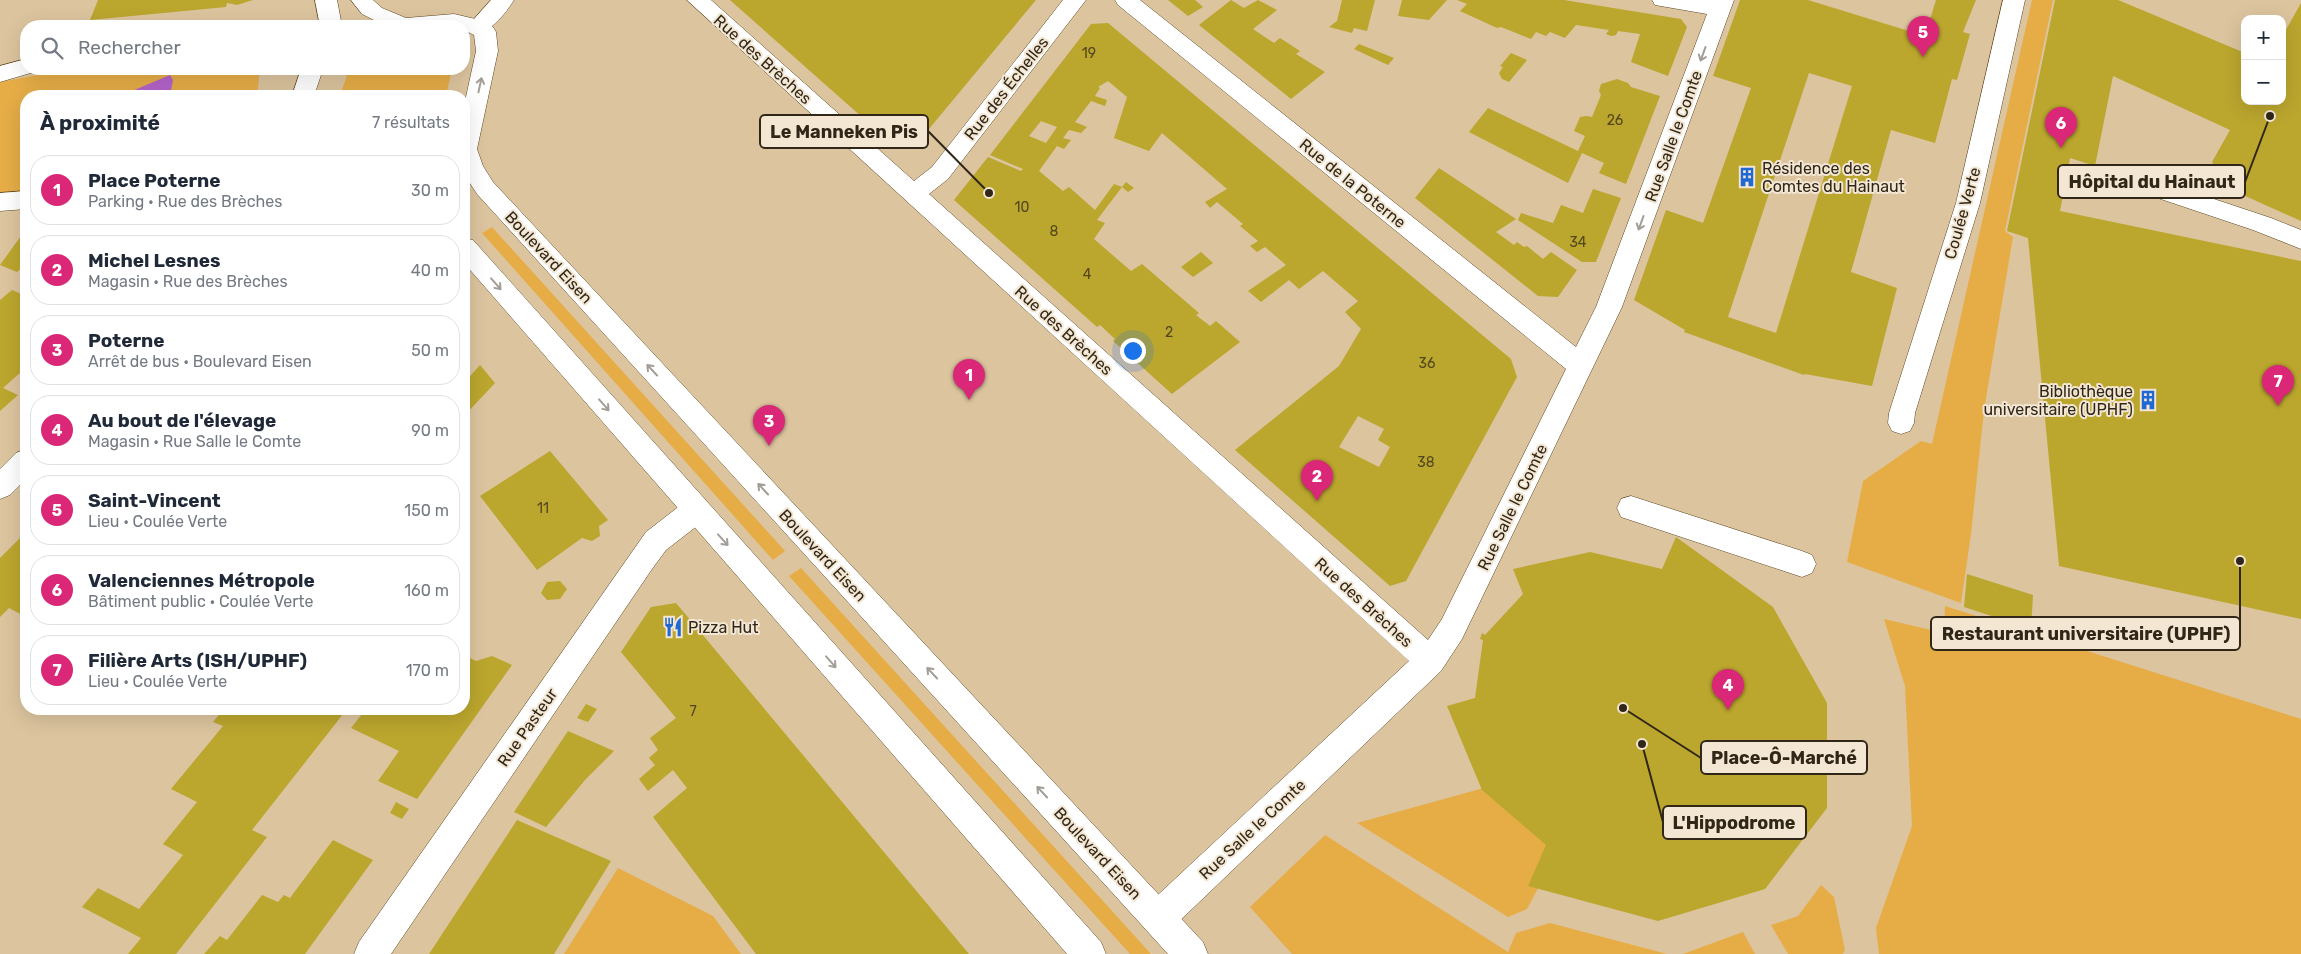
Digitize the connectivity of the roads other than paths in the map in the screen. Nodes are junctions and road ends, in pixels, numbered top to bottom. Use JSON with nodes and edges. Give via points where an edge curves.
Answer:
{"nodes":[{"id":1,"x":326,"y":0,"type":"edge"},
{"id":2,"x":362,"y":0,"type":"edge"},
{"id":3,"x":503,"y":0,"type":"edge"},
{"id":4,"x":698,"y":0,"type":"edge"},
{"id":5,"x":1074,"y":0,"type":"edge"},
{"id":6,"x":1126,"y":0,"type":"edge"},
{"id":7,"x":1663,"y":0,"type":"edge"},
{"id":8,"x":2014,"y":0,"type":"edge"},
{"id":9,"x":1722,"y":4,"type":"edge"},
{"id":10,"x":330,"y":20,"type":"edge"},
{"id":11,"x":388,"y":20,"type":"edge"},
{"id":12,"x":470,"y":25,"type":"edge"},
{"id":13,"x":478,"y":27,"type":"junction"},
{"id":14,"x":20,"y":69,"type":"edge"},
{"id":15,"x":0,"y":74,"type":"edge"},
{"id":16,"x":310,"y":75,"type":"edge"},
{"id":17,"x":305,"y":90,"type":"edge"},
{"id":18,"x":470,"y":130,"type":"edge"},
{"id":19,"x":470,"y":164,"type":"edge"},
{"id":20,"x":2139,"y":182,"type":"dead end"},
{"id":21,"x":913,"y":194,"type":"junction"},
{"id":22,"x":20,"y":200,"type":"edge"},
{"id":23,"x":0,"y":202,"type":"edge"},
{"id":24,"x":2301,"y":240,"type":"edge"},
{"id":25,"x":470,"y":254,"type":"edge"},
{"id":26,"x":1581,"y":366,"type":"junction"},
{"id":27,"x":1901,"y":423,"type":"dead end"},
{"id":28,"x":20,"y":468,"type":"edge"},
{"id":29,"x":0,"y":487,"type":"edge"},
{"id":30,"x":1631,"y":508,"type":"dead end"},
{"id":31,"x":696,"y":510,"type":"junction"},
{"id":32,"x":1802,"y":564,"type":"dead end"},
{"id":33,"x":1430,"y":661,"type":"junction"},
{"id":34,"x":1158,"y":918,"type":"junction"},
{"id":35,"x":371,"y":954,"type":"edge"},
{"id":36,"x":1089,"y":954,"type":"edge"},
{"id":37,"x":1191,"y":954,"type":"edge"}],
"edges":[{"from":1,"to":10,"type":"street"},
{"from":2,"to":11,"type":"street","via":[[376,14]]},
{"from":3,"to":13,"type":"street"},
{"from":4,"to":21,"type":"street","name":"Rue des Brèches"},
{"from":5,"to":21,"type":"street","name":"Rue des Échelles","via":[[950,161]]},
{"from":6,"to":26,"type":"street","name":"Rue de la Poterne"},
{"from":7,"to":9,"type":"street"},
{"from":8,"to":27,"type":"street","name":"Coulée Verte","via":[[1968,203]]},
{"from":9,"to":26,"type":"street","name":"Rue Salle le Comte","one_way":true,"via":[[1615,291]]},
{"from":12,"to":13,"type":"street"},
{"from":18,"to":13,"type":"street","one_way":true,"via":[[487,52],[485,32]]},
{"from":14,"to":15,"type":"street"},
{"from":16,"to":17,"type":"street"},
{"from":34,"to":19,"type":"street","name":"Boulevard Eisen","one_way":true,"via":[[485,188]]},
{"from":20,"to":24,"type":"street"},
{"from":21,"to":33,"type":"street","name":"Rue des Brèches"},
{"from":22,"to":23,"type":"street"},
{"from":25,"to":31,"type":"street","one_way":true},
{"from":26,"to":33,"type":"street","name":"Rue Salle le Comte","via":[[1452,629]]},
{"from":28,"to":29,"type":"street"},
{"from":30,"to":32,"type":"street"},
{"from":31,"to":35,"type":"street","name":"Rue Pasteur","via":[[656,541],[642,560]]},
{"from":31,"to":36,"type":"street","one_way":true},
{"from":33,"to":34,"type":"street","name":"Rue Salle le Comte"},
{"from":34,"to":37,"type":"street","name":"Boulevard Eisen"}]}
